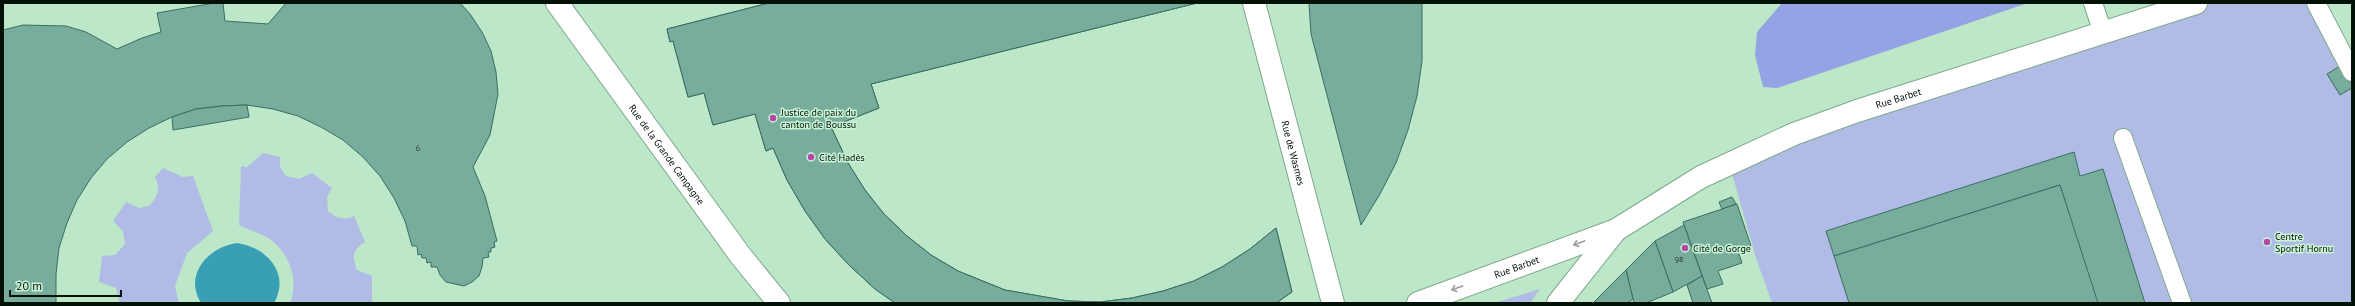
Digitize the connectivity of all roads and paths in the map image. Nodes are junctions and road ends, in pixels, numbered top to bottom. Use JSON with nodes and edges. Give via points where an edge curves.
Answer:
{"nodes":[{"id":1,"x":557,"y":3,"type":"edge"},
{"id":2,"x":1254,"y":3,"type":"edge"},
{"id":3,"x":2093,"y":3,"type":"edge"},
{"id":4,"x":2196,"y":3,"type":"edge"},
{"id":5,"x":2316,"y":3,"type":"edge"},
{"id":6,"x":2103,"y":33,"type":"junction"},
{"id":7,"x":2352,"y":72,"type":"edge"},
{"id":8,"x":2123,"y":138,"type":"dead end"},
{"id":9,"x":1616,"y":230,"type":"junction"},
{"id":10,"x":779,"y":303,"type":"edge"},
{"id":11,"x":1333,"y":303,"type":"edge"},
{"id":12,"x":1418,"y":303,"type":"edge"},
{"id":13,"x":1558,"y":303,"type":"edge"},
{"id":14,"x":2182,"y":303,"type":"edge"}],
"edges":[{"from":1,"to":10,"type":"street","name":"Rue de la Grande Campagne","via":[[740,255]]},
{"from":2,"to":11,"type":"street","name":"Rue de Wasmes"},
{"from":3,"to":6,"type":"lane"},
{"from":4,"to":6,"type":"street","name":"Rue Barbet"},
{"from":5,"to":7,"type":"lane"},
{"from":6,"to":9,"type":"street","name":"Rue Barbet","via":[[1857,111],[1794,134],[1701,176]]},
{"from":8,"to":14,"type":"lane"},
{"from":9,"to":12,"type":"street","name":"Rue Barbet","one_way":true},
{"from":9,"to":13,"type":"street","name":"Rue Barbet"}]}
